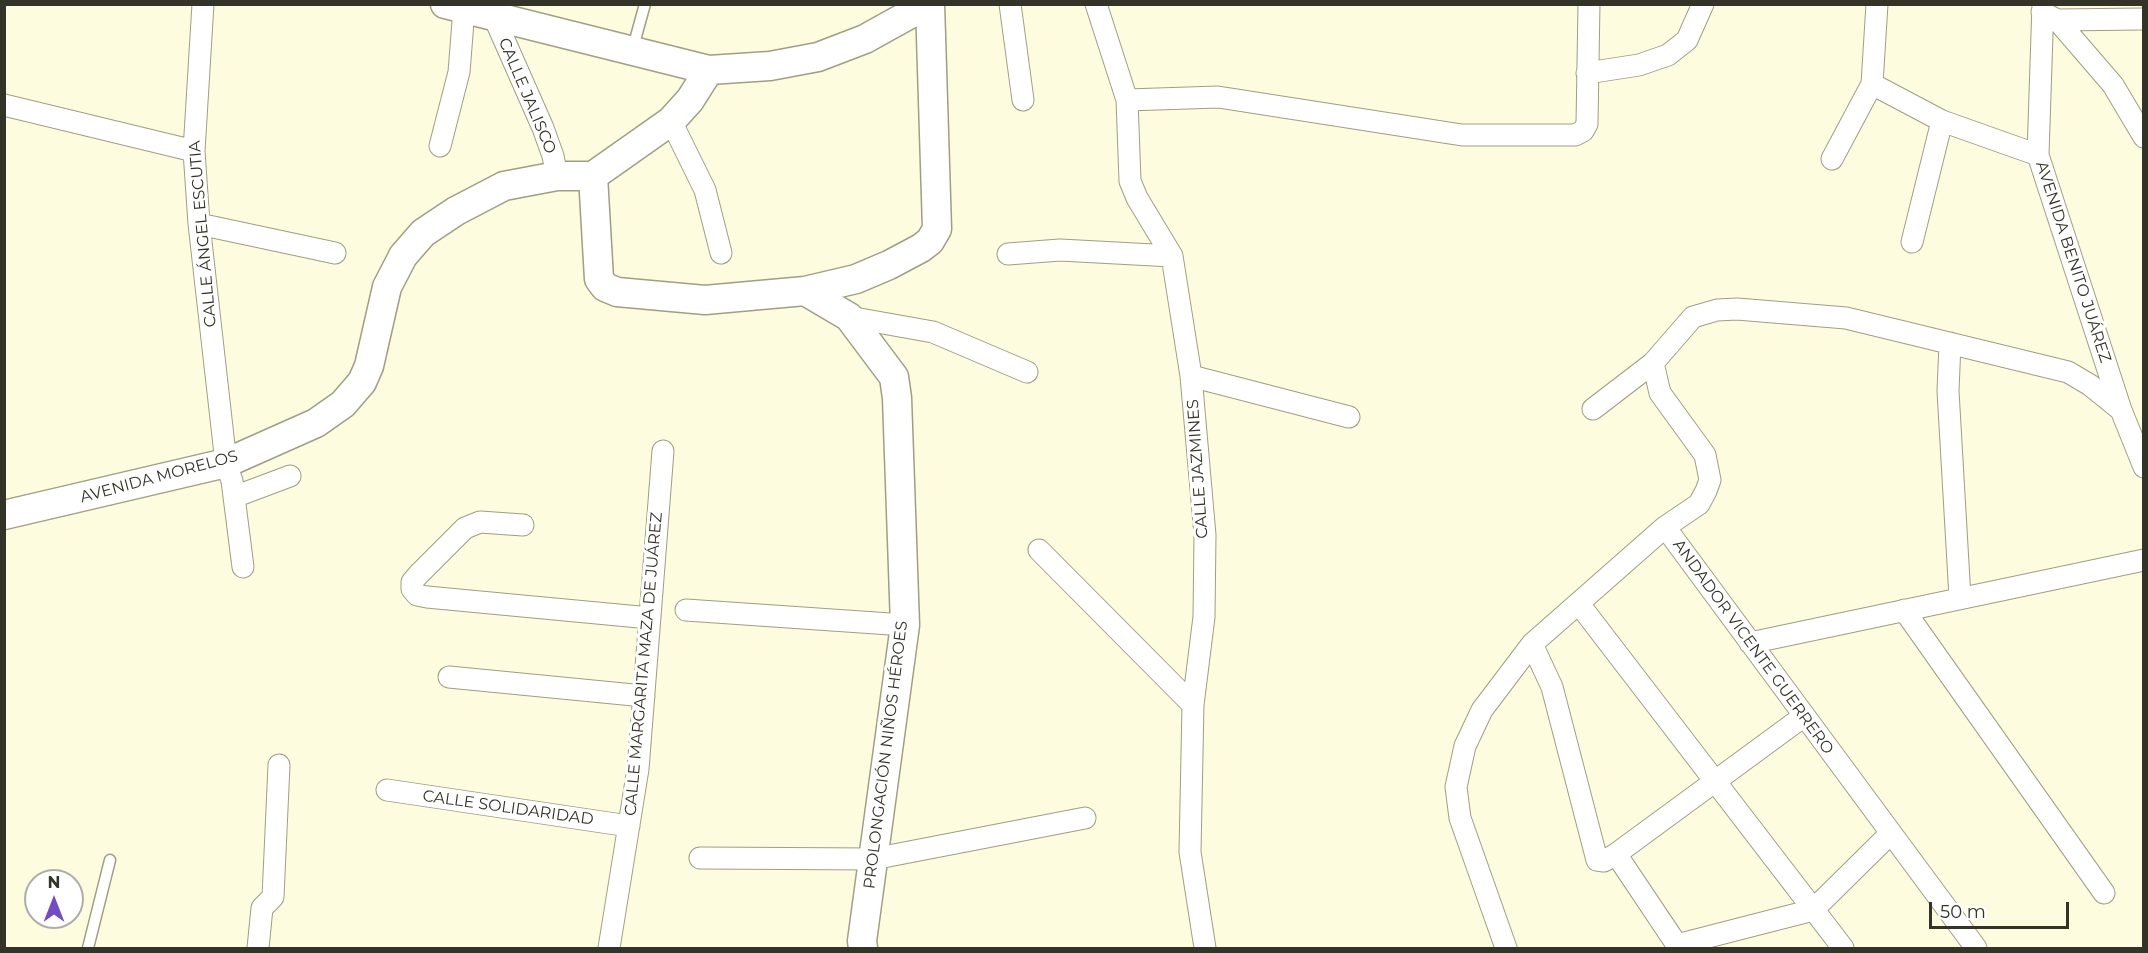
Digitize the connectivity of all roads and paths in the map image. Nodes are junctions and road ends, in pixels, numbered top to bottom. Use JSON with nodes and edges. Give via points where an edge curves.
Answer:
{"nodes":[{"id":1,"x":203,"y":4,"type":"edge"},
{"id":2,"x":645,"y":4,"type":"edge"},
{"id":3,"x":929,"y":4,"type":"edge"},
{"id":4,"x":1010,"y":4,"type":"edge"},
{"id":5,"x":1096,"y":4,"type":"edge"},
{"id":6,"x":1589,"y":4,"type":"edge"},
{"id":7,"x":1703,"y":4,"type":"edge"},
{"id":8,"x":1876,"y":4,"type":"edge"},
{"id":9,"x":454,"y":7,"type":"edge"},
{"id":10,"x":2047,"y":12,"type":"edge"},
{"id":11,"x":494,"y":17,"type":"junction"},
{"id":12,"x":2144,"y":19,"type":"edge"},
{"id":13,"x":632,"y":51,"type":"junction"},
{"id":14,"x":709,"y":70,"type":"junction"},
{"id":15,"x":1587,"y":73,"type":"junction"},
{"id":16,"x":1872,"y":84,"type":"junction"},
{"id":17,"x":1023,"y":100,"type":"dead end"},
{"id":18,"x":1127,"y":100,"type":"junction"},
{"id":19,"x":4,"y":105,"type":"edge"},
{"id":20,"x":671,"y":121,"type":"junction"},
{"id":21,"x":1942,"y":121,"type":"junction"},
{"id":22,"x":2144,"y":137,"type":"edge"},
{"id":23,"x":440,"y":146,"type":"dead end"},
{"id":24,"x":194,"y":151,"type":"junction"},
{"id":25,"x":2038,"y":155,"type":"junction"},
{"id":26,"x":1832,"y":159,"type":"dead end"},
{"id":27,"x":557,"y":176,"type":"junction"},
{"id":28,"x":593,"y":176,"type":"junction"},
{"id":29,"x":199,"y":224,"type":"junction"},
{"id":30,"x":1912,"y":242,"type":"dead end"},
{"id":31,"x":335,"y":253,"type":"dead end"},
{"id":32,"x":721,"y":254,"type":"dead end"},
{"id":33,"x":1008,"y":254,"type":"dead end"},
{"id":34,"x":1172,"y":256,"type":"junction"},
{"id":35,"x":805,"y":291,"type":"junction"},
{"id":36,"x":849,"y":317,"type":"junction"},
{"id":37,"x":1950,"y":343,"type":"junction"},
{"id":38,"x":1653,"y":363,"type":"junction"},
{"id":39,"x":1027,"y":372,"type":"dead end"},
{"id":40,"x":1191,"y":376,"type":"junction"},
{"id":41,"x":1593,"y":409,"type":"dead end"},
{"id":42,"x":2121,"y":410,"type":"junction"},
{"id":43,"x":1349,"y":417,"type":"dead end"},
{"id":44,"x":663,"y":451,"type":"dead end"},
{"id":45,"x":226,"y":463,"type":"junction"},
{"id":46,"x":2144,"y":467,"type":"edge"},
{"id":47,"x":290,"y":476,"type":"dead end"},
{"id":48,"x":234,"y":497,"type":"junction"},
{"id":49,"x":4,"y":515,"type":"edge"},
{"id":50,"x":523,"y":525,"type":"dead end"},
{"id":51,"x":1665,"y":527,"type":"junction"},
{"id":52,"x":1039,"y":550,"type":"dead end"},
{"id":53,"x":2144,"y":560,"type":"edge"},
{"id":54,"x":243,"y":567,"type":"dead end"},
{"id":55,"x":1960,"y":598,"type":"junction"},
{"id":56,"x":1579,"y":604,"type":"junction"},
{"id":57,"x":686,"y":610,"type":"dead end"},
{"id":58,"x":1904,"y":610,"type":"junction"},
{"id":59,"x":650,"y":618,"type":"junction"},
{"id":60,"x":905,"y":625,"type":"junction"},
{"id":61,"x":1750,"y":643,"type":"junction"},
{"id":62,"x":1532,"y":644,"type":"junction"},
{"id":63,"x":448,"y":677,"type":"dead end"},
{"id":64,"x":644,"y":696,"type":"junction"},
{"id":65,"x":1193,"y":705,"type":"junction"},
{"id":66,"x":1804,"y":716,"type":"junction"},
{"id":67,"x":279,"y":765,"type":"dead end"},
{"id":68,"x":1715,"y":782,"type":"junction"},
{"id":69,"x":387,"y":790,"type":"dead end"},
{"id":70,"x":1085,"y":818,"type":"dead end"},
{"id":71,"x":629,"y":826,"type":"junction"},
{"id":72,"x":1891,"y":833,"type":"junction"},
{"id":73,"x":1607,"y":857,"type":"junction"},
{"id":74,"x":700,"y":858,"type":"dead end"},
{"id":75,"x":873,"y":859,"type":"junction"},
{"id":76,"x":110,"y":860,"type":"dead end"},
{"id":77,"x":2104,"y":892,"type":"dead end"},
{"id":78,"x":1813,"y":909,"type":"junction"},
{"id":79,"x":1678,"y":947,"type":"edge"},
{"id":80,"x":88,"y":948,"type":"edge"},
{"id":81,"x":258,"y":948,"type":"edge"},
{"id":82,"x":609,"y":948,"type":"edge"},
{"id":83,"x":863,"y":948,"type":"edge"},
{"id":84,"x":1204,"y":948,"type":"edge"},
{"id":85,"x":1506,"y":948,"type":"edge"},
{"id":86,"x":1842,"y":948,"type":"edge"},
{"id":87,"x":1977,"y":948,"type":"edge"}],
"edges":[{"from":1,"to":24,"type":"street","name":"CALLE ÁNGEL ESCUTIA"},
{"from":2,"to":13,"type":"lane"},
{"from":3,"to":14,"type":"street","via":[[865,39],[818,57],[770,66]]},
{"from":3,"to":35,"type":"street","via":[[937,229],[921,248],[889,265],[856,279]]},
{"from":4,"to":17,"type":"street"},
{"from":5,"to":18,"type":"street","name":"CALLE JAZMINES"},
{"from":6,"to":15,"type":"street"},
{"from":7,"to":15,"type":"street","via":[[1687,40],[1668,55],[1640,65]]},
{"from":8,"to":16,"type":"street"},
{"from":9,"to":11,"type":"street"},
{"from":9,"to":23,"type":"street","via":[[459,72]]},
{"from":10,"to":12,"type":"street"},
{"from":10,"to":22,"type":"street","via":[[2114,85]]},
{"from":10,"to":25,"type":"street","name":"AVENIDA BENITO JUÁREZ"},
{"from":11,"to":13,"type":"street"},
{"from":11,"to":27,"type":"street","name":"CALLE JALISCO","via":[[543,128]]},
{"from":13,"to":14,"type":"street"},
{"from":14,"to":20,"type":"street"},
{"from":15,"to":18,"type":"street","via":[[1587,124],[1575,135],[1462,135],[1218,97]]},
{"from":16,"to":21,"type":"street"},
{"from":16,"to":26,"type":"street"},
{"from":18,"to":34,"type":"street","name":"CALLE JAZMINES","via":[[1130,181]]},
{"from":19,"to":24,"type":"street"},
{"from":20,"to":28,"type":"street"},
{"from":20,"to":32,"type":"street","via":[[705,190]]},
{"from":21,"to":25,"type":"street"},
{"from":21,"to":30,"type":"street"},
{"from":24,"to":29,"type":"street","name":"CALLE ÁNGEL ESCUTIA"},
{"from":25,"to":42,"type":"street","name":"AVENIDA BENITO JUÁREZ"},
{"from":27,"to":28,"type":"street","name":"AVENIDA MORELOS"},
{"from":27,"to":45,"type":"street","name":"AVENIDA MORELOS","via":[[504,186],[423,233],[403,256],[387,287],[362,382],[343,404],[316,423]]},
{"from":28,"to":35,"type":"street","via":[[599,279],[605,287],[617,292],[705,300]]},
{"from":29,"to":31,"type":"street"},
{"from":29,"to":45,"type":"street","name":"CALLE ÁNGEL ESCUTIA"},
{"from":33,"to":34,"type":"street","via":[[1060,250]]},
{"from":34,"to":40,"type":"street","name":"CALLE JAZMINES"},
{"from":35,"to":36,"type":"street","name":"PROLONGACIÓN NIÑOS HÉROES"},
{"from":36,"to":39,"type":"street","via":[[933,332]]},
{"from":36,"to":60,"type":"street","name":"PROLONGACIÓN NIÑOS HÉROES","via":[[894,377]]},
{"from":37,"to":38,"type":"street","via":[[1846,318],[1717,310],[1693,317]]},
{"from":37,"to":42,"type":"street","via":[[2068,372]]},
{"from":37,"to":55,"type":"street","via":[[1948,391]]},
{"from":38,"to":41,"type":"street"},
{"from":38,"to":51,"type":"street","name":"ANDADOR VICENTE GUERRERO","via":[[1660,393],[1705,454],[1710,468],[1710,480],[1699,504]]},
{"from":40,"to":43,"type":"street"},
{"from":40,"to":65,"type":"street","name":"CALLE JAZMINES","via":[[1205,535],[1204,616]]},
{"from":42,"to":46,"type":"street","name":"AVENIDA BENITO JUÁREZ"},
{"from":44,"to":59,"type":"street","name":"CALLE MARGARITA MAZA DE JUÁREZ"},
{"from":45,"to":48,"type":"street","name":"CALLE ÁNGEL ESCUTIA"},
{"from":45,"to":49,"type":"street","name":"AVENIDA MORELOS"},
{"from":47,"to":48,"type":"street"},
{"from":48,"to":54,"type":"street","name":"CALLE ÁNGEL ESCUTIA"},
{"from":50,"to":59,"type":"street","via":[[480,522],[465,528],[418,575],[412,589],[427,597]]},
{"from":51,"to":56,"type":"street"},
{"from":51,"to":61,"type":"street","name":"ANDADOR VICENTE GUERRERO"},
{"from":52,"to":65,"type":"street"},
{"from":53,"to":55,"type":"street"},
{"from":55,"to":58,"type":"street"},
{"from":56,"to":62,"type":"street"},
{"from":56,"to":68,"type":"street"},
{"from":57,"to":60,"type":"street"},
{"from":58,"to":61,"type":"street"},
{"from":58,"to":77,"type":"street"},
{"from":59,"to":64,"type":"street","name":"CALLE MARGARITA MAZA DE JUÁREZ"},
{"from":60,"to":75,"type":"street","name":"PROLONGACIÓN NIÑOS HÉROES"},
{"from":61,"to":66,"type":"street","name":"ANDADOR VICENTE GUERRERO"},
{"from":62,"to":73,"type":"street","via":[[1552,687]]},
{"from":62,"to":85,"type":"street","via":[[1482,710],[1465,746],[1456,787],[1460,818]]},
{"from":63,"to":64,"type":"street"},
{"from":64,"to":71,"type":"street","name":"CALLE MARGARITA MAZA DE JUÁREZ"},
{"from":65,"to":84,"type":"street","name":"CALLE JAZMINES","via":[[1190,852]]},
{"from":66,"to":68,"type":"street"},
{"from":66,"to":72,"type":"street","name":"ANDADOR VICENTE GUERRERO"},
{"from":67,"to":81,"type":"street","via":[[273,897],[262,908]]},
{"from":68,"to":73,"type":"street"},
{"from":68,"to":78,"type":"street"},
{"from":69,"to":71,"type":"street","name":"CALLE SOLIDARIDAD"},
{"from":70,"to":75,"type":"street"},
{"from":71,"to":82,"type":"street","name":"CALLE MARGARITA MAZA DE JUÁREZ"},
{"from":72,"to":78,"type":"street"},
{"from":72,"to":87,"type":"street","name":"ANDADOR VICENTE GUERRERO"},
{"from":73,"to":79,"type":"street"},
{"from":74,"to":75,"type":"street"},
{"from":75,"to":83,"type":"street","name":"PROLONGACIÓN NIÑOS HÉROES"},
{"from":76,"to":80,"type":"lane"},
{"from":78,"to":79,"type":"street"},
{"from":78,"to":86,"type":"street"}]}
